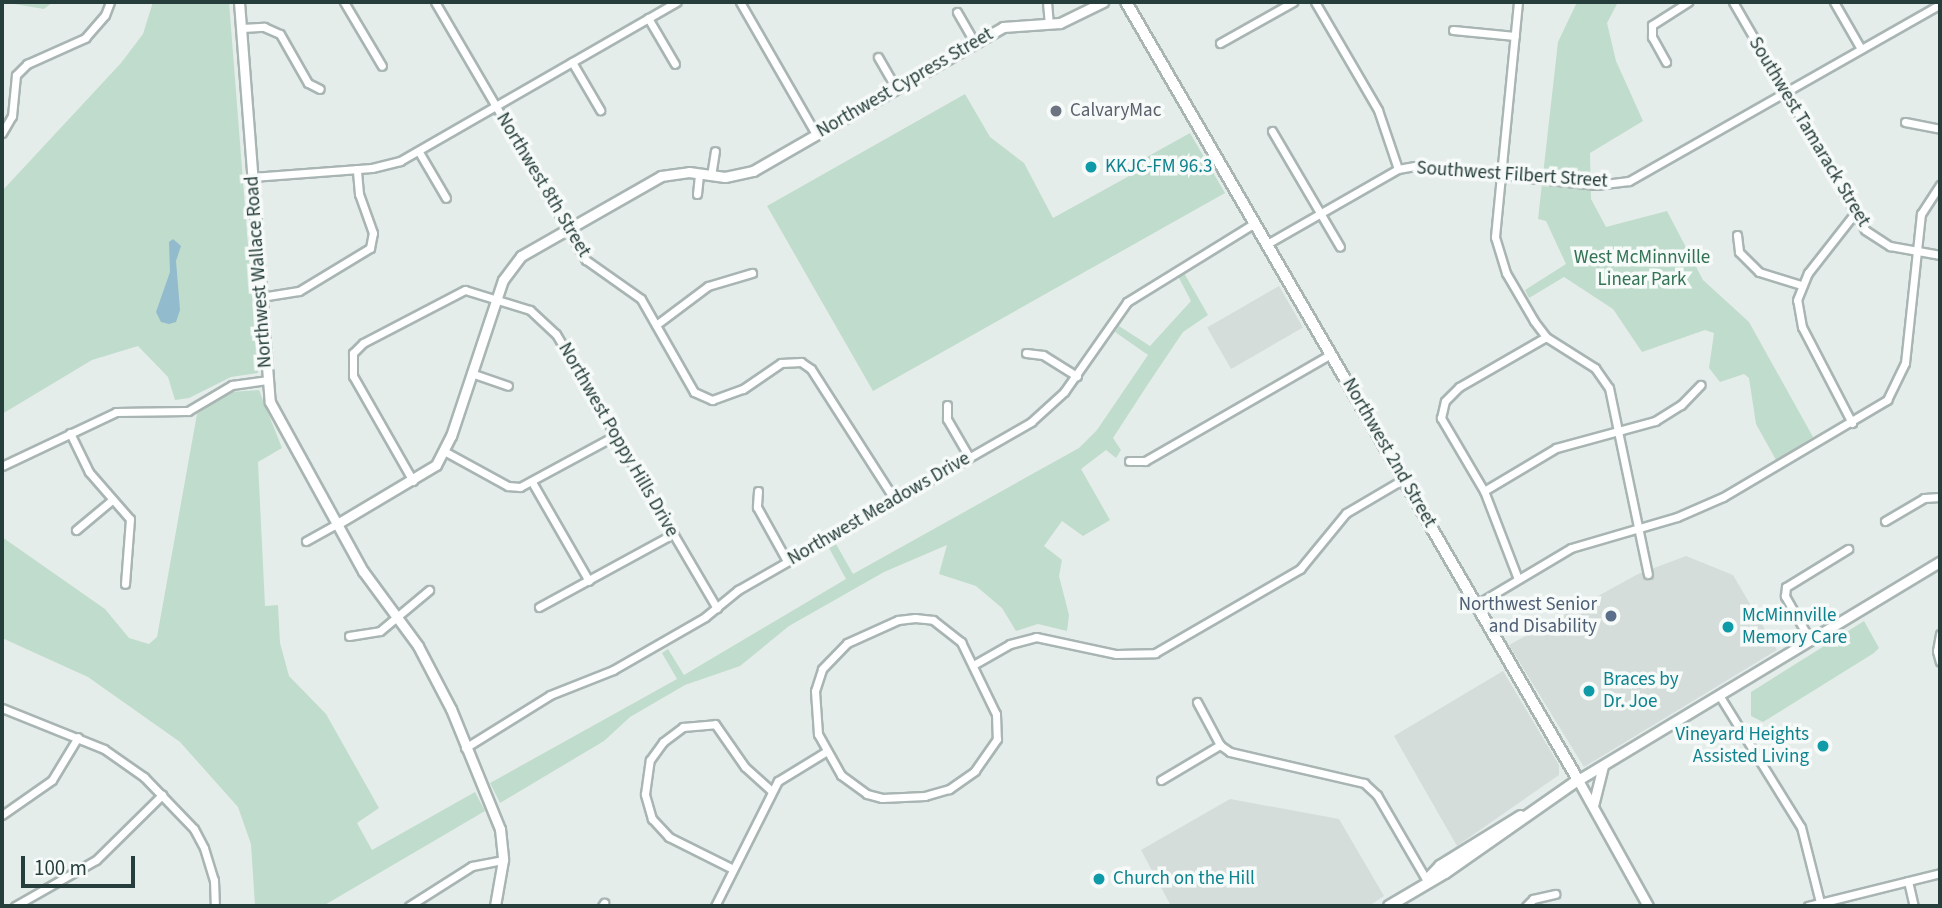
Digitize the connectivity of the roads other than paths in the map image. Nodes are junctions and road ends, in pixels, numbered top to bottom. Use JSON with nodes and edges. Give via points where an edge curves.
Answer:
{"nodes":[{"id":1,"x":110,"y":2,"type":"edge"},
{"id":2,"x":239,"y":2,"type":"edge"},
{"id":3,"x":344,"y":2,"type":"edge"},
{"id":4,"x":435,"y":2,"type":"edge"},
{"id":5,"x":677,"y":2,"type":"edge"},
{"id":6,"x":740,"y":2,"type":"edge"},
{"id":7,"x":1047,"y":2,"type":"edge"},
{"id":8,"x":1103,"y":2,"type":"edge"},
{"id":9,"x":1126,"y":2,"type":"edge"},
{"id":10,"x":1293,"y":2,"type":"edge"},
{"id":11,"x":1315,"y":2,"type":"edge"},
{"id":12,"x":1518,"y":2,"type":"edge"},
{"id":13,"x":1688,"y":2,"type":"edge"},
{"id":14,"x":1733,"y":2,"type":"edge"},
{"id":15,"x":1834,"y":2,"type":"edge"},
{"id":16,"x":1937,"y":4,"type":"edge"},
{"id":17,"x":957,"y":12,"type":"dead end"},
{"id":18,"x":648,"y":18,"type":"junction"},
{"id":19,"x":1049,"y":24,"type":"junction"},
{"id":20,"x":242,"y":28,"type":"junction"},
{"id":21,"x":1453,"y":30,"type":"dead end"},
{"id":22,"x":1515,"y":36,"type":"junction"},
{"id":23,"x":975,"y":43,"type":"junction"},
{"id":24,"x":1220,"y":43,"type":"dead end"},
{"id":25,"x":1861,"y":49,"type":"junction"},
{"id":26,"x":878,"y":57,"type":"dead end"},
{"id":27,"x":572,"y":62,"type":"junction"},
{"id":28,"x":1666,"y":62,"type":"dead end"},
{"id":29,"x":675,"y":64,"type":"dead end"},
{"id":30,"x":382,"y":66,"type":"dead end"},
{"id":31,"x":896,"y":88,"type":"junction"},
{"id":32,"x":320,"y":89,"type":"dead end"},
{"id":33,"x":1785,"y":93,"type":"junction"},
{"id":34,"x":495,"y":106,"type":"junction"},
{"id":35,"x":600,"y":110,"type":"dead end"},
{"id":36,"x":1905,"y":122,"type":"dead end"},
{"id":37,"x":1940,"y":129,"type":"edge"},
{"id":38,"x":1272,"y":131,"type":"dead end"},
{"id":39,"x":2,"y":133,"type":"edge"},
{"id":40,"x":816,"y":134,"type":"junction"},
{"id":41,"x":715,"y":151,"type":"dead end"},
{"id":42,"x":419,"y":152,"type":"junction"},
{"id":43,"x":357,"y":169,"type":"junction"},
{"id":44,"x":1398,"y":169,"type":"junction"},
{"id":45,"x":1499,"y":173,"type":"junction"},
{"id":46,"x":699,"y":174,"type":"junction"},
{"id":47,"x":711,"y":176,"type":"junction"},
{"id":48,"x":252,"y":177,"type":"junction"},
{"id":49,"x":1940,"y":185,"type":"edge"},
{"id":50,"x":697,"y":194,"type":"dead end"},
{"id":51,"x":446,"y":198,"type":"dead end"},
{"id":52,"x":1855,"y":213,"type":"junction"},
{"id":53,"x":1320,"y":214,"type":"junction"},
{"id":54,"x":1255,"y":223,"type":"junction"},
{"id":55,"x":567,"y":229,"type":"junction"},
{"id":56,"x":1737,"y":235,"type":"dead end"},
{"id":57,"x":1267,"y":244,"type":"junction"},
{"id":58,"x":1340,"y":247,"type":"dead end"},
{"id":59,"x":1916,"y":251,"type":"junction"},
{"id":60,"x":1940,"y":255,"type":"edge"},
{"id":61,"x":752,"y":273,"type":"dead end"},
{"id":62,"x":1801,"y":285,"type":"junction"},
{"id":63,"x":261,"y":297,"type":"junction"},
{"id":64,"x":496,"y":299,"type":"junction"},
{"id":65,"x":656,"y":325,"type":"junction"},
{"id":66,"x":1546,"y":337,"type":"junction"},
{"id":67,"x":1026,"y":353,"type":"dead end"},
{"id":68,"x":1331,"y":354,"type":"junction"},
{"id":69,"x":471,"y":373,"type":"junction"},
{"id":70,"x":1077,"y":376,"type":"junction"},
{"id":71,"x":267,"y":380,"type":"junction"},
{"id":72,"x":1699,"y":385,"type":"dead end"},
{"id":73,"x":509,"y":386,"type":"dead end"},
{"id":74,"x":947,"y":405,"type":"dead end"},
{"id":75,"x":1852,"y":423,"type":"junction"},
{"id":76,"x":1619,"y":429,"type":"junction"},
{"id":77,"x":71,"y":433,"type":"junction"},
{"id":78,"x":615,"y":435,"type":"junction"},
{"id":79,"x":444,"y":451,"type":"junction"},
{"id":80,"x":969,"y":457,"type":"junction"},
{"id":81,"x":1129,"y":461,"type":"dead end"},
{"id":82,"x":2,"y":466,"type":"edge"},
{"id":83,"x":1404,"y":479,"type":"junction"},
{"id":84,"x":414,"y":482,"type":"junction"},
{"id":85,"x":532,"y":482,"type":"junction"},
{"id":86,"x":758,"y":491,"type":"dead end"},
{"id":87,"x":1484,"y":491,"type":"junction"},
{"id":88,"x":1940,"y":497,"type":"edge"},
{"id":89,"x":894,"y":499,"type":"junction"},
{"id":90,"x":112,"y":500,"type":"junction"},
{"id":91,"x":1885,"y":521,"type":"dead end"},
{"id":92,"x":337,"y":524,"type":"junction"},
{"id":93,"x":1639,"y":526,"type":"junction"},
{"id":94,"x":76,"y":530,"type":"dead end"},
{"id":95,"x":673,"y":534,"type":"junction"},
{"id":96,"x":306,"y":541,"type":"dead end"},
{"id":97,"x":1848,"y":549,"type":"dead end"},
{"id":98,"x":788,"y":561,"type":"junction"},
{"id":99,"x":1940,"y":562,"type":"edge"},
{"id":100,"x":1648,"y":574,"type":"dead end"},
{"id":101,"x":1518,"y":579,"type":"junction"},
{"id":102,"x":589,"y":581,"type":"junction"},
{"id":103,"x":125,"y":584,"type":"dead end"},
{"id":104,"x":429,"y":590,"type":"dead end"},
{"id":105,"x":1477,"y":604,"type":"junction"},
{"id":106,"x":539,"y":607,"type":"dead end"},
{"id":107,"x":717,"y":608,"type":"junction"},
{"id":108,"x":397,"y":617,"type":"junction"},
{"id":109,"x":1940,"y":634,"type":"edge"},
{"id":110,"x":349,"y":636,"type":"dead end"},
{"id":111,"x":1810,"y":640,"type":"junction"},
{"id":112,"x":1940,"y":662,"type":"edge"},
{"id":113,"x":975,"y":664,"type":"junction"},
{"id":114,"x":1719,"y":695,"type":"junction"},
{"id":115,"x":1197,"y":702,"type":"dead end"},
{"id":116,"x":2,"y":708,"type":"edge"},
{"id":117,"x":78,"y":737,"type":"junction"},
{"id":118,"x":1220,"y":745,"type":"junction"},
{"id":119,"x":464,"y":748,"type":"junction"},
{"id":120,"x":827,"y":751,"type":"junction"},
{"id":121,"x":1604,"y":764,"type":"junction"},
{"id":122,"x":1161,"y":780,"type":"dead end"},
{"id":123,"x":1578,"y":780,"type":"junction"},
{"id":124,"x":772,"y":791,"type":"junction"},
{"id":125,"x":162,"y":795,"type":"junction"},
{"id":126,"x":1593,"y":806,"type":"junction"},
{"id":127,"x":2,"y":815,"type":"edge"},
{"id":128,"x":503,"y":860,"type":"junction"},
{"id":129,"x":733,"y":869,"type":"junction"},
{"id":130,"x":1940,"y":873,"type":"edge"},
{"id":131,"x":1427,"y":881,"type":"junction"},
{"id":132,"x":1908,"y":881,"type":"junction"},
{"id":133,"x":1555,"y":894,"type":"dead end"},
{"id":134,"x":1821,"y":905,"type":"edge"},
{"id":135,"x":16,"y":906,"type":"edge"},
{"id":136,"x":215,"y":906,"type":"edge"},
{"id":137,"x":409,"y":906,"type":"edge"},
{"id":138,"x":495,"y":906,"type":"edge"},
{"id":139,"x":715,"y":906,"type":"edge"},
{"id":140,"x":1390,"y":906,"type":"edge"},
{"id":141,"x":1526,"y":906,"type":"edge"},
{"id":142,"x":1648,"y":906,"type":"edge"},
{"id":143,"x":1808,"y":906,"type":"edge"},
{"id":144,"x":1914,"y":906,"type":"edge"}],
"edges":[{"from":1,"to":39,"type":"street","via":[[85,38],[27,64],[16,75],[12,116]]},
{"from":2,"to":20,"type":"street","name":"Northwest Wallace Road"},
{"from":3,"to":30,"type":"street"},
{"from":4,"to":34,"type":"street","name":"Northwest 8th Street"},
{"from":5,"to":18,"type":"street"},
{"from":6,"to":40,"type":"street"},
{"from":7,"to":19,"type":"street"},
{"from":8,"to":19,"type":"street","name":"Northwest Cypress Street","via":[[1066,21]]},
{"from":9,"to":54,"type":"main road","name":"Northwest 2nd Street"},
{"from":10,"to":24,"type":"street"},
{"from":11,"to":44,"type":"street","via":[[1378,110]]},
{"from":12,"to":22,"type":"street"},
{"from":13,"to":28,"type":"street","via":[[1652,25],[1652,37]]},
{"from":14,"to":33,"type":"street","name":"Southwest Tamarack Street"},
{"from":15,"to":25,"type":"street"},
{"from":16,"to":25,"type":"street","name":"Southwest Filbert Street"},
{"from":17,"to":23,"type":"street"},
{"from":18,"to":27,"type":"street"},
{"from":18,"to":29,"type":"street"},
{"from":19,"to":23,"type":"street","name":"Northwest Cypress Street","via":[[1011,24]]},
{"from":20,"to":32,"type":"street","via":[[264,27],[279,34],[308,83]]},
{"from":20,"to":48,"type":"street","name":"Northwest Wallace Road"},
{"from":21,"to":22,"type":"street"},
{"from":22,"to":45,"type":"street"},
{"from":23,"to":31,"type":"street","name":"Northwest Cypress Street"},
{"from":25,"to":33,"type":"street","name":"Southwest Filbert Street"},
{"from":26,"to":31,"type":"street"},
{"from":27,"to":34,"type":"street"},
{"from":27,"to":35,"type":"street"},
{"from":31,"to":40,"type":"street","name":"Northwest Cypress Street"},
{"from":33,"to":45,"type":"street","name":"Southwest Filbert Street","via":[[1629,181],[1597,185]]},
{"from":33,"to":52,"type":"street","name":"Southwest Tamarack Street"},
{"from":34,"to":42,"type":"street"},
{"from":34,"to":55,"type":"street","name":"Northwest 8th Street"},
{"from":36,"to":37,"type":"street"},
{"from":38,"to":53,"type":"street"},
{"from":40,"to":47,"type":"street","name":"Northwest Cypress Street","via":[[753,171]]},
{"from":41,"to":47,"type":"street"},
{"from":42,"to":43,"type":"street","via":[[400,161]]},
{"from":42,"to":51,"type":"street"},
{"from":43,"to":48,"type":"street"},
{"from":43,"to":63,"type":"street","via":[[359,194],[373,233],[370,248],[299,291]]},
{"from":44,"to":45,"type":"street","name":"Southwest Filbert Street","via":[[1431,165]]},
{"from":44,"to":53,"type":"street","name":"Southwest Filbert Street"},
{"from":45,"to":66,"type":"street","via":[[1494,222],[1499,253],[1520,300]]},
{"from":46,"to":47,"type":"street","name":"Northwest Cypress Street"},
{"from":46,"to":50,"type":"street"},
{"from":46,"to":55,"type":"street","name":"Northwest Cypress Street","via":[[661,176]]},
{"from":48,"to":63,"type":"street","name":"Northwest Wallace Road"},
{"from":49,"to":59,"type":"street","via":[[1921,214]]},
{"from":52,"to":59,"type":"street","name":"Southwest Tamarack Street","via":[[1878,240]]},
{"from":52,"to":62,"type":"street"},
{"from":53,"to":57,"type":"street","name":"Southwest Filbert Street"},
{"from":53,"to":58,"type":"street"},
{"from":54,"to":57,"type":"main road","name":"Northwest 2nd Street"},
{"from":54,"to":70,"type":"street","name":"Northwest Meadows Drive","via":[[1127,302]]},
{"from":55,"to":64,"type":"street","name":"Northwest Cypress Street","via":[[521,256],[509,268]]},
{"from":55,"to":65,"type":"street","name":"Northwest 8th Street","via":[[586,260],[630,287]]},
{"from":56,"to":62,"type":"street","via":[[1738,252],[1759,272]]},
{"from":57,"to":68,"type":"main road","name":"Northwest 2nd Street"},
{"from":59,"to":60,"type":"street","name":"Southwest Tamarack Street"},
{"from":59,"to":75,"type":"street","via":[[1900,378],[1887,400]]},
{"from":61,"to":65,"type":"street","via":[[708,286]]},
{"from":62,"to":75,"type":"street","via":[[1797,300],[1801,327]]},
{"from":63,"to":71,"type":"street","name":"Northwest Wallace Road"},
{"from":64,"to":69,"type":"street","name":"Northwest Cypress Street"},
{"from":64,"to":78,"type":"street","name":"Northwest Poppy Hills Drive","via":[[545,320]]},
{"from":64,"to":84,"type":"street","name":"Northwest Poppy Hills Drive","via":[[465,289],[452,293],[353,353],[353,376]]},
{"from":65,"to":89,"type":"street","name":"Northwest 8th Street","via":[[684,378],[703,400],[743,389],[781,363],[801,362],[811,369]]},
{"from":66,"to":76,"type":"street","via":[[1582,357],[1604,378]]},
{"from":66,"to":87,"type":"street","via":[[1459,387],[1441,411],[1444,428]]},
{"from":67,"to":70,"type":"street","via":[[1043,355]]},
{"from":68,"to":81,"type":"street","via":[[1144,461]]},
{"from":68,"to":83,"type":"main road","name":"Northwest 2nd Street"},
{"from":69,"to":73,"type":"street"},
{"from":69,"to":79,"type":"street","name":"Northwest Cypress Street"},
{"from":70,"to":80,"type":"street","name":"Northwest Meadows Drive","via":[[1042,415]]},
{"from":71,"to":77,"type":"street","via":[[232,385],[188,411],[116,412]]},
{"from":71,"to":92,"type":"street","name":"Northwest Wallace Road","via":[[278,423]]},
{"from":72,"to":76,"type":"street","via":[[1670,413]]},
{"from":74,"to":80,"type":"street","via":[[947,419]]},
{"from":75,"to":93,"type":"street","via":[[1724,497],[1677,517]]},
{"from":76,"to":87,"type":"street","via":[[1556,448]]},
{"from":76,"to":93,"type":"street"},
{"from":77,"to":82,"type":"street"},
{"from":77,"to":90,"type":"street","via":[[89,472]]},
{"from":78,"to":85,"type":"street"},
{"from":78,"to":95,"type":"street","name":"Northwest Poppy Hills Drive"},
{"from":79,"to":84,"type":"street","name":"Northwest Cypress Street","via":[[428,473]]},
{"from":79,"to":85,"type":"street","via":[[508,486]]},
{"from":80,"to":89,"type":"street","name":"Northwest Meadows Drive"},
{"from":83,"to":105,"type":"main road","name":"Northwest 2nd Street"},
{"from":83,"to":113,"type":"street","via":[[1346,513],[1314,556],[1294,573],[1155,653],[1116,654],[1036,637],[1010,643]]},
{"from":84,"to":92,"type":"street","name":"Northwest Cypress Street"},
{"from":85,"to":102,"type":"street"},
{"from":86,"to":98,"type":"street","via":[[757,507]]},
{"from":87,"to":101,"type":"street"},
{"from":88,"to":91,"type":"street","via":[[1924,498]]},
{"from":89,"to":98,"type":"street","name":"Northwest Meadows Drive"},
{"from":90,"to":94,"type":"street"},
{"from":90,"to":103,"type":"street","via":[[130,519]]},
{"from":92,"to":96,"type":"street"},
{"from":92,"to":108,"type":"street","name":"Northwest Wallace Road"},
{"from":93,"to":100,"type":"street"},
{"from":93,"to":101,"type":"street","via":[[1571,548]]},
{"from":95,"to":102,"type":"street"},
{"from":95,"to":107,"type":"street","name":"Northwest Poppy Hills Drive"},
{"from":97,"to":111,"type":"street","via":[[1786,587],[1785,596]]},
{"from":98,"to":107,"type":"street","name":"Northwest Meadows Drive"},
{"from":99,"to":111,"type":"street"},
{"from":101,"to":105,"type":"street"},
{"from":102,"to":106,"type":"street"},
{"from":104,"to":108,"type":"street"},
{"from":105,"to":123,"type":"main road","name":"Northwest 2nd Street"},
{"from":107,"to":119,"type":"street","name":"Northwest Meadows Drive","via":[[613,670],[550,695]]},
{"from":108,"to":110,"type":"street","via":[[373,634]]},
{"from":108,"to":119,"type":"street","name":"Northwest Wallace Road","via":[[432,669]]},
{"from":109,"to":112,"type":"street"},
{"from":111,"to":114,"type":"street"},
{"from":113,"to":120,"type":"street","via":[[956,635],[933,620],[898,620],[847,643],[822,669],[815,691],[814,720]]},
{"from":113,"to":120,"type":"street","via":[[996,714],[997,739],[987,758],[962,781],[925,796],[882,798],[855,787]]},
{"from":114,"to":121,"type":"street"},
{"from":114,"to":134,"type":"street","via":[[1801,827]]},
{"from":115,"to":118,"type":"street"},
{"from":116,"to":117,"type":"street"},
{"from":117,"to":125,"type":"street","via":[[124,761]]},
{"from":117,"to":127,"type":"street","via":[[52,780]]},
{"from":118,"to":122,"type":"street"},
{"from":118,"to":131,"type":"street","via":[[1243,758],[1364,783],[1377,795]]},
{"from":119,"to":128,"type":"street","name":"Northwest Wallace Road","via":[[492,806]]},
{"from":120,"to":124,"type":"street","via":[[784,776]]},
{"from":121,"to":123,"type":"street"},
{"from":121,"to":126,"type":"street"},
{"from":123,"to":126,"type":"street","name":"Northwest 2nd Street"},
{"from":123,"to":131,"type":"main road","via":[[1440,866]]},
{"from":124,"to":129,"type":"street"},
{"from":124,"to":129,"type":"street","via":[[745,767],[715,724],[683,727],[663,742],[650,760],[645,794],[652,819],[669,837]]},
{"from":125,"to":135,"type":"street","via":[[96,860]]},
{"from":125,"to":136,"type":"street","via":[[204,848],[214,880]]},
{"from":126,"to":142,"type":"street","name":"Northwest 2nd Street"},
{"from":128,"to":137,"type":"street","via":[[472,866]]},
{"from":128,"to":138,"type":"street","name":"Northwest Wallace Road"},
{"from":129,"to":139,"type":"street"},
{"from":130,"to":132,"type":"street"},
{"from":131,"to":140,"type":"main road"},
{"from":132,"to":134,"type":"street"},
{"from":132,"to":144,"type":"street"},
{"from":133,"to":141,"type":"street","via":[[1533,899]]},
{"from":134,"to":143,"type":"street"}]}
